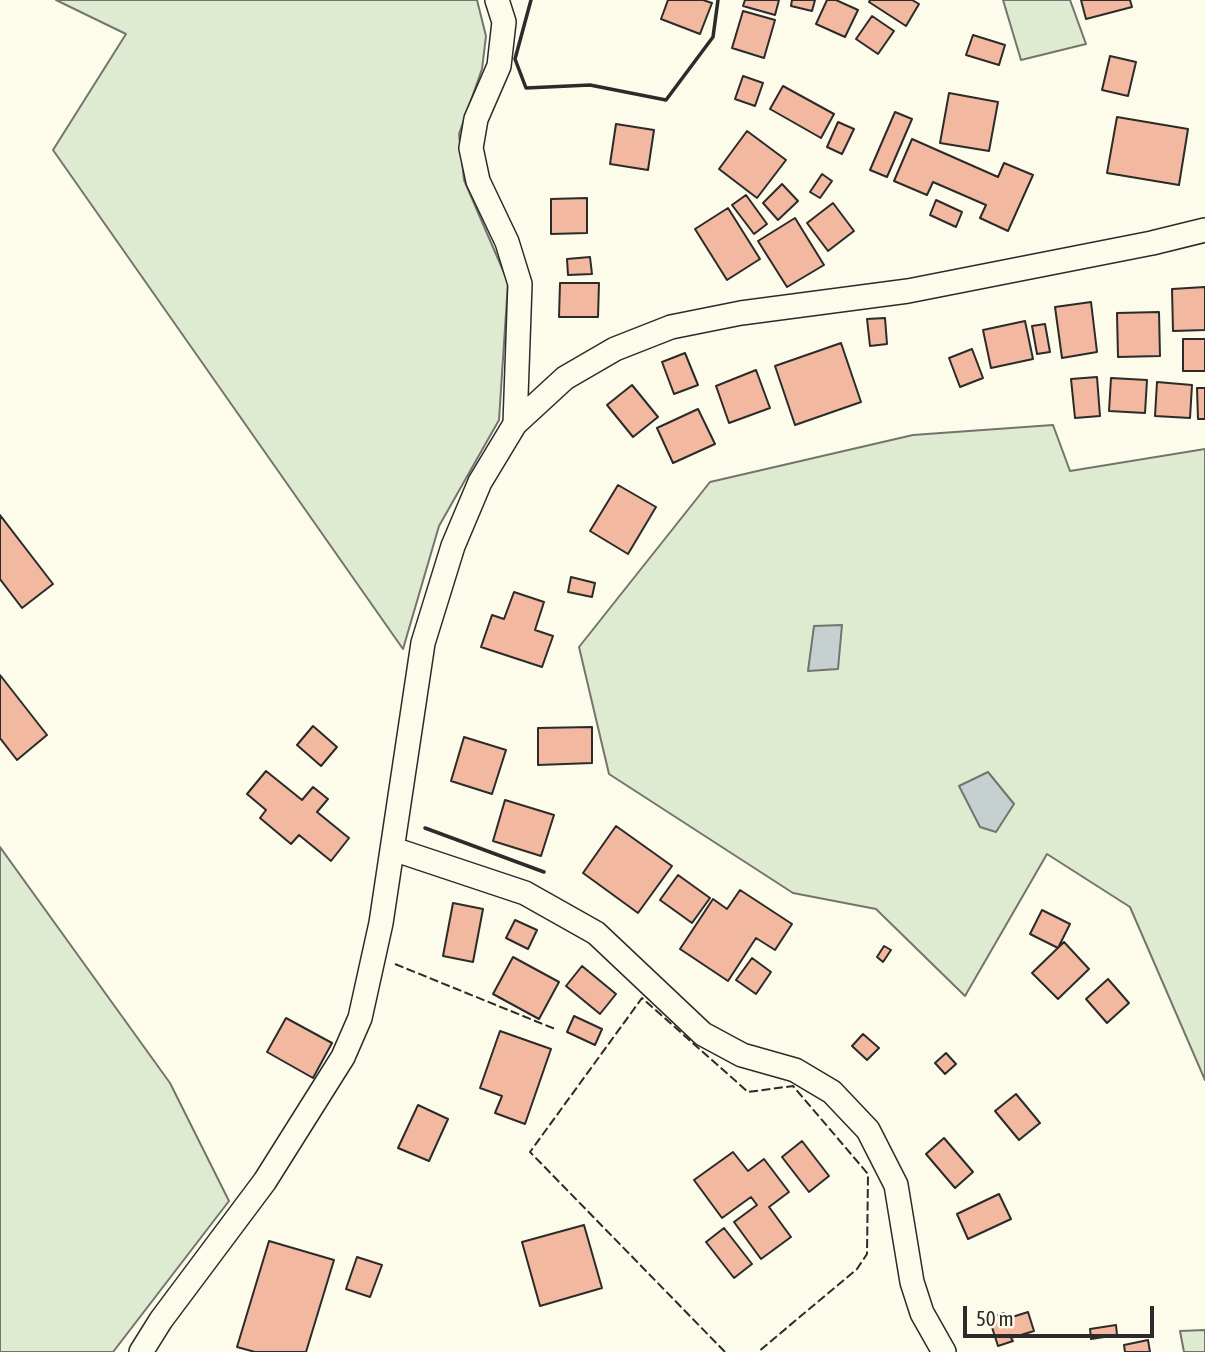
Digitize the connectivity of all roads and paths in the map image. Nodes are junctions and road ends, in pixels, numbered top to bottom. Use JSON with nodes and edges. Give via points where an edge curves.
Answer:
{"nodes":[{"id":1,"x":497,"y":0,"type":"edge"},
{"id":2,"x":1205,"y":230,"type":"edge"},
{"id":3,"x":515,"y":424,"type":"junction"},
{"id":4,"x":393,"y":849,"type":"junction"},
{"id":5,"x":141,"y":1352,"type":"edge"},
{"id":6,"x":944,"y":1352,"type":"edge"}],
"edges":[{"from":1,"to":3,"type":"street","via":[[504,22],[499,66],[476,119],[471,148],[478,181],[507,242],[520,284]]},
{"from":2,"to":3,"type":"street","via":[[908,291],[671,327],[615,349],[565,378]]},
{"from":3,"to":4,"type":"street","via":[[481,482],[453,546],[424,643]]},
{"from":4,"to":5,"type":"street","via":[[360,1018],[343,1057],[265,1181]]},
{"from":4,"to":6,"type":"street","via":[[525,893],[596,933],[703,1034],[742,1055],[796,1070],[832,1091],[868,1130],[895,1185],[912,1282],[922,1313]]}]}
